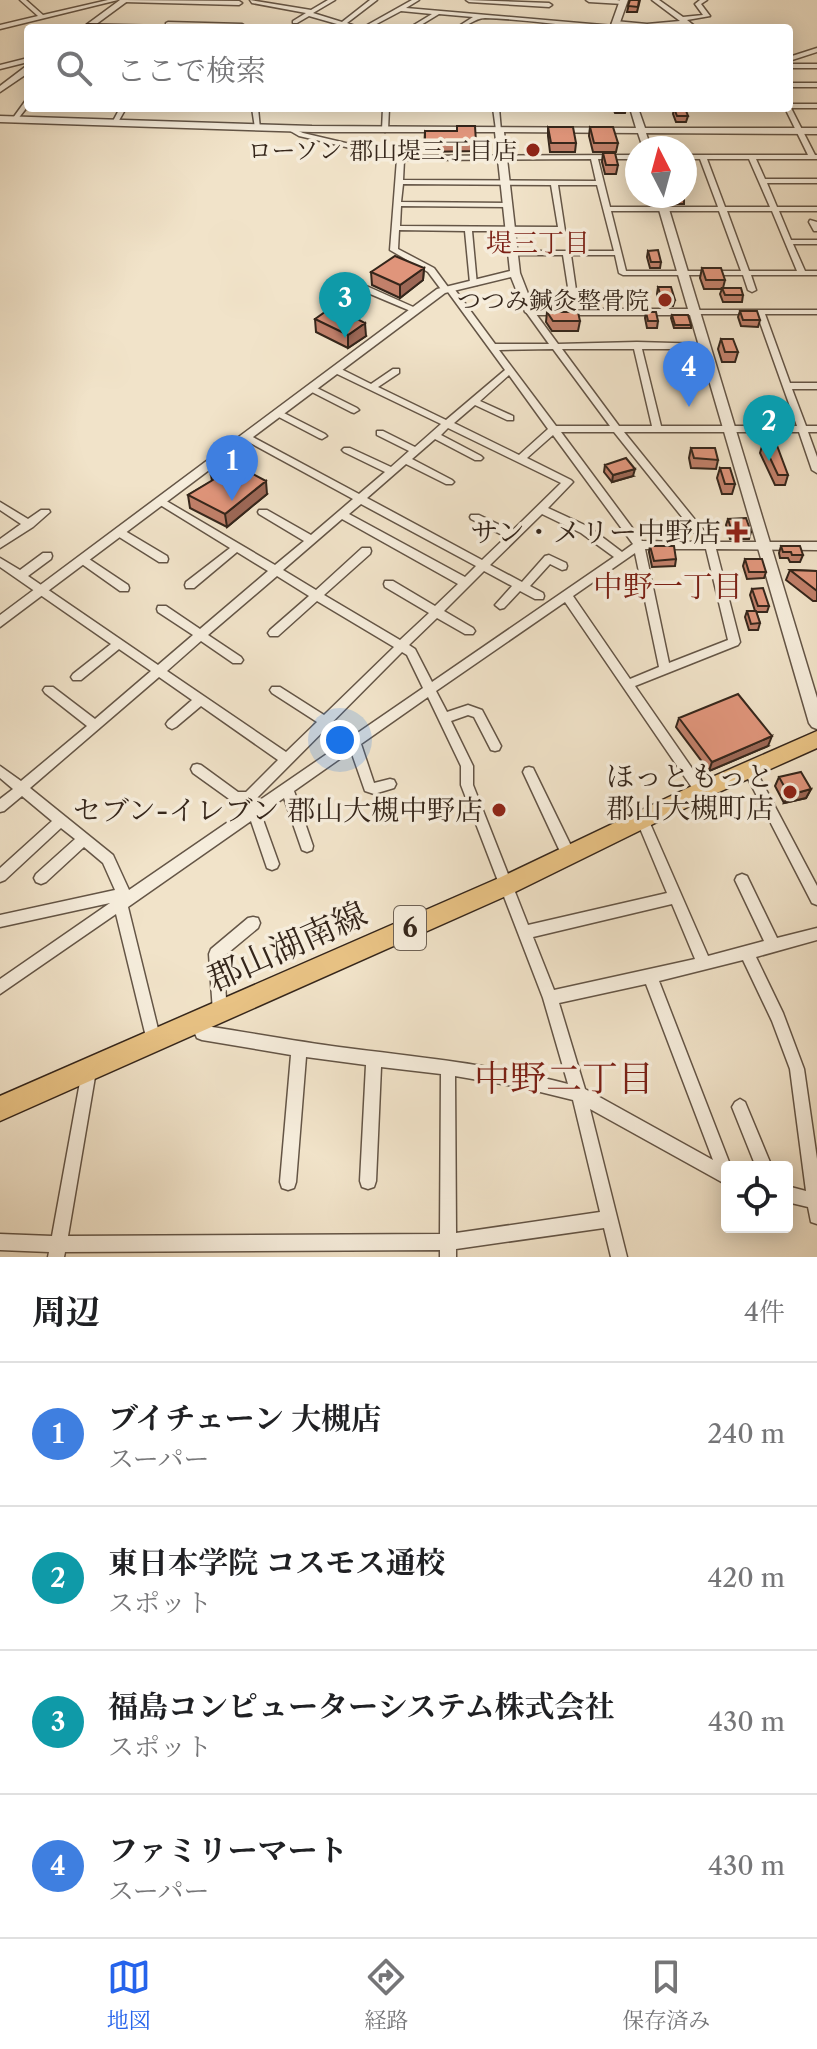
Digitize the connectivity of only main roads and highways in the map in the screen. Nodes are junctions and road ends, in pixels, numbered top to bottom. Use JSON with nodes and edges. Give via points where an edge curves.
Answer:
{"nodes":[{"id":1,"x":817,"y":739,"type":"edge"},
{"id":2,"x":0,"y":1109,"type":"edge"}],
"edges":[{"from":1,"to":2,"type":"main road","name":"郡山湖南線","number":"6","via":[[507,885]]}]}
